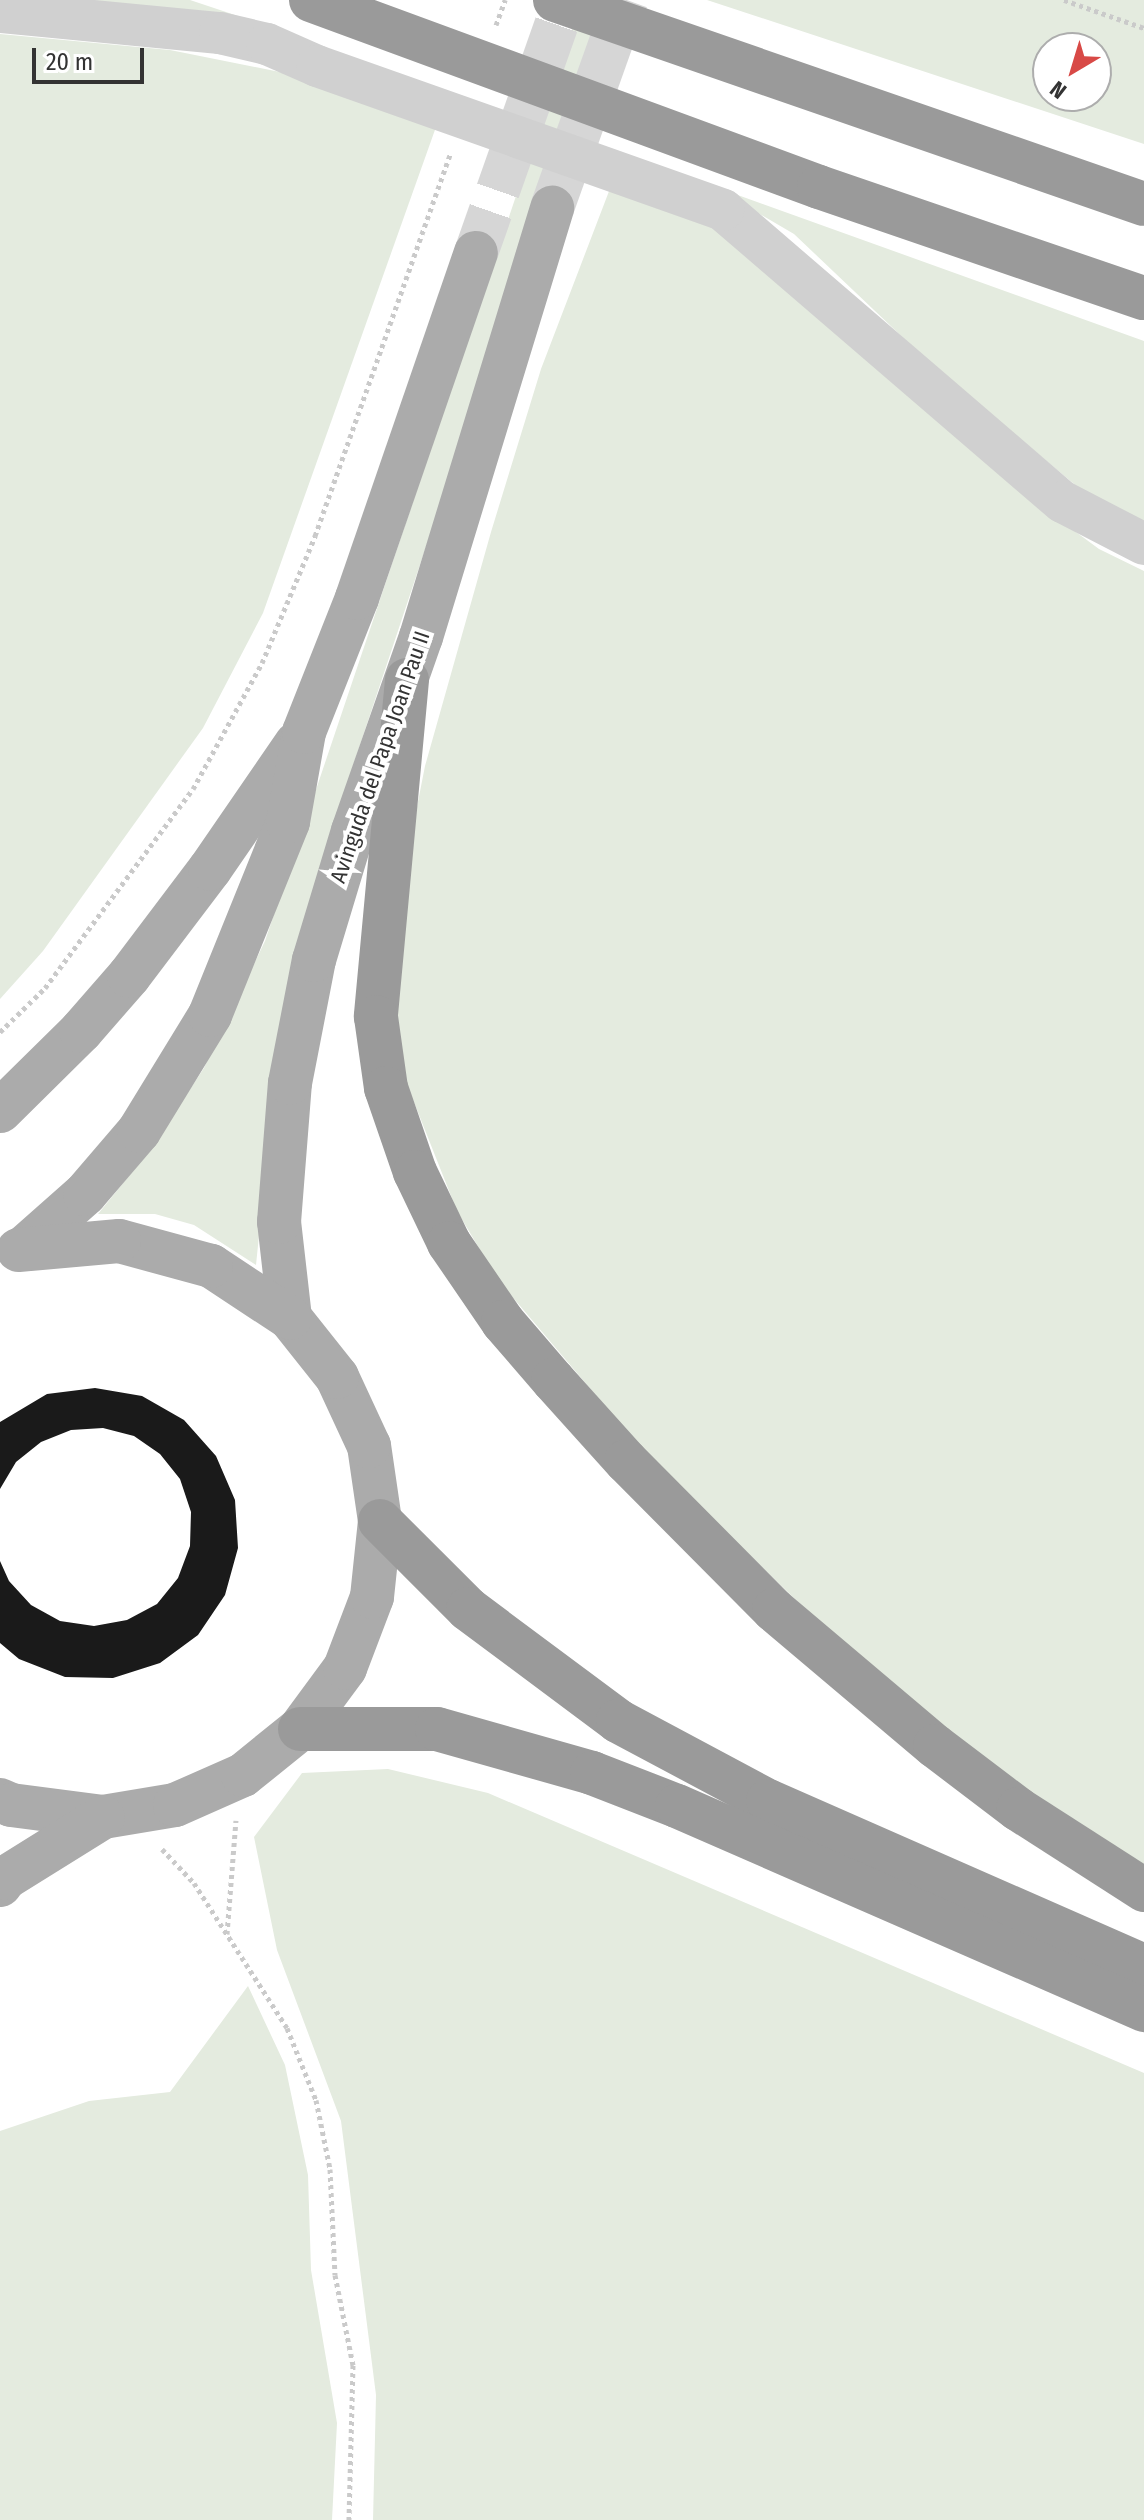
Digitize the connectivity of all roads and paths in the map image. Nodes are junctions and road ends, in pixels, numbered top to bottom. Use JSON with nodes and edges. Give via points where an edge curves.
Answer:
{"nodes":[{"id":1,"x":311,"y":0,"type":"edge"},
{"id":2,"x":505,"y":0,"type":"edge"},
{"id":3,"x":555,"y":0,"type":"edge"},
{"id":4,"x":1064,"y":0,"type":"edge"},
{"id":5,"x":0,"y":12,"type":"edge"},
{"id":6,"x":1144,"y":28,"type":"edge"},
{"id":7,"x":492,"y":36,"type":"dead end"},
{"id":8,"x":453,"y":147,"type":"dead end"},
{"id":9,"x":1144,"y":204,"type":"edge"},
{"id":10,"x":552,"y":208,"type":"tunnel mouth"},
{"id":11,"x":476,"y":253,"type":"tunnel mouth"},
{"id":12,"x":1144,"y":298,"type":"edge"},
{"id":13,"x":1144,"y":544,"type":"edge"},
{"id":14,"x":407,"y":680,"type":"junction"},
{"id":15,"x":304,"y":732,"type":"junction"},
{"id":16,"x":0,"y":1032,"type":"edge"},
{"id":17,"x":0,"y":1111,"type":"edge"},
{"id":18,"x":12,"y":1252,"type":"edge"},
{"id":19,"x":290,"y":1318,"type":"junction"},
{"id":20,"x":380,"y":1521,"type":"junction"},
{"id":21,"x":300,"y":1729,"type":"junction"},
{"id":22,"x":243,"y":1775,"type":"junction"},
{"id":23,"x":0,"y":1800,"type":"edge"},
{"id":24,"x":116,"y":1815,"type":"junction"},
{"id":25,"x":0,"y":1885,"type":"edge"},
{"id":26,"x":1144,"y":1890,"type":"edge"},
{"id":27,"x":227,"y":1935,"type":"junction"},
{"id":28,"x":1144,"y":1966,"type":"edge"},
{"id":29,"x":1144,"y":2010,"type":"edge"},
{"id":30,"x":349,"y":2520,"type":"edge"}],
"edges":[{"from":1,"to":12,"type":"highway","via":[[819,187]]},
{"from":2,"to":7,"type":"path"},
{"from":3,"to":9,"type":"highway"},
{"from":4,"to":6,"type":"path"},
{"from":5,"to":13,"type":"lane","bridge":true,"via":[[220,33],[267,44],[723,210],[1063,502]]},
{"from":8,"to":16,"type":"path","via":[[315,536],[262,663],[193,789],[45,988]]},
{"from":10,"to":14,"type":"main road","name":"Avinguda del Papa Joan Pau II"},
{"from":11,"to":15,"type":"main road","via":[[357,598]]},
{"from":14,"to":19,"type":"main road","name":"Avinguda del Papa Joan Pau II","via":[[314,960],[290,1083],[279,1222]]},
{"from":14,"to":26,"type":"highway","via":[[376,1017],[386,1088],[415,1172],[449,1243],[503,1322],[553,1380],[774,1610],[1018,1809]]},
{"from":15,"to":17,"type":"main road","via":[[129,976]]},
{"from":15,"to":18,"type":"main road","via":[[288,822],[210,1015],[139,1131],[85,1194]]},
{"from":18,"to":19,"type":"main road","via":[[119,1241],[211,1266]]},
{"from":19,"to":20,"type":"main road","via":[[337,1377],[369,1446]]},
{"from":20,"to":21,"type":"main road","via":[[372,1597],[362,1626],[345,1668]]},
{"from":20,"to":28,"type":"highway","via":[[468,1609],[618,1721],[780,1807]]},
{"from":21,"to":22,"type":"main road"},
{"from":21,"to":29,"type":"highway","via":[[437,1729],[592,1773]]},
{"from":22,"to":24,"type":"main road","via":[[175,1805]]},
{"from":22,"to":27,"type":"path"},
{"from":23,"to":24,"type":"main road"},
{"from":24,"to":25,"type":"main road"},
{"from":24,"to":27,"type":"path","via":[[194,1883]]},
{"from":27,"to":30,"type":"path","via":[[287,2028],[316,2100],[328,2155],[335,2275],[353,2365]]}]}
